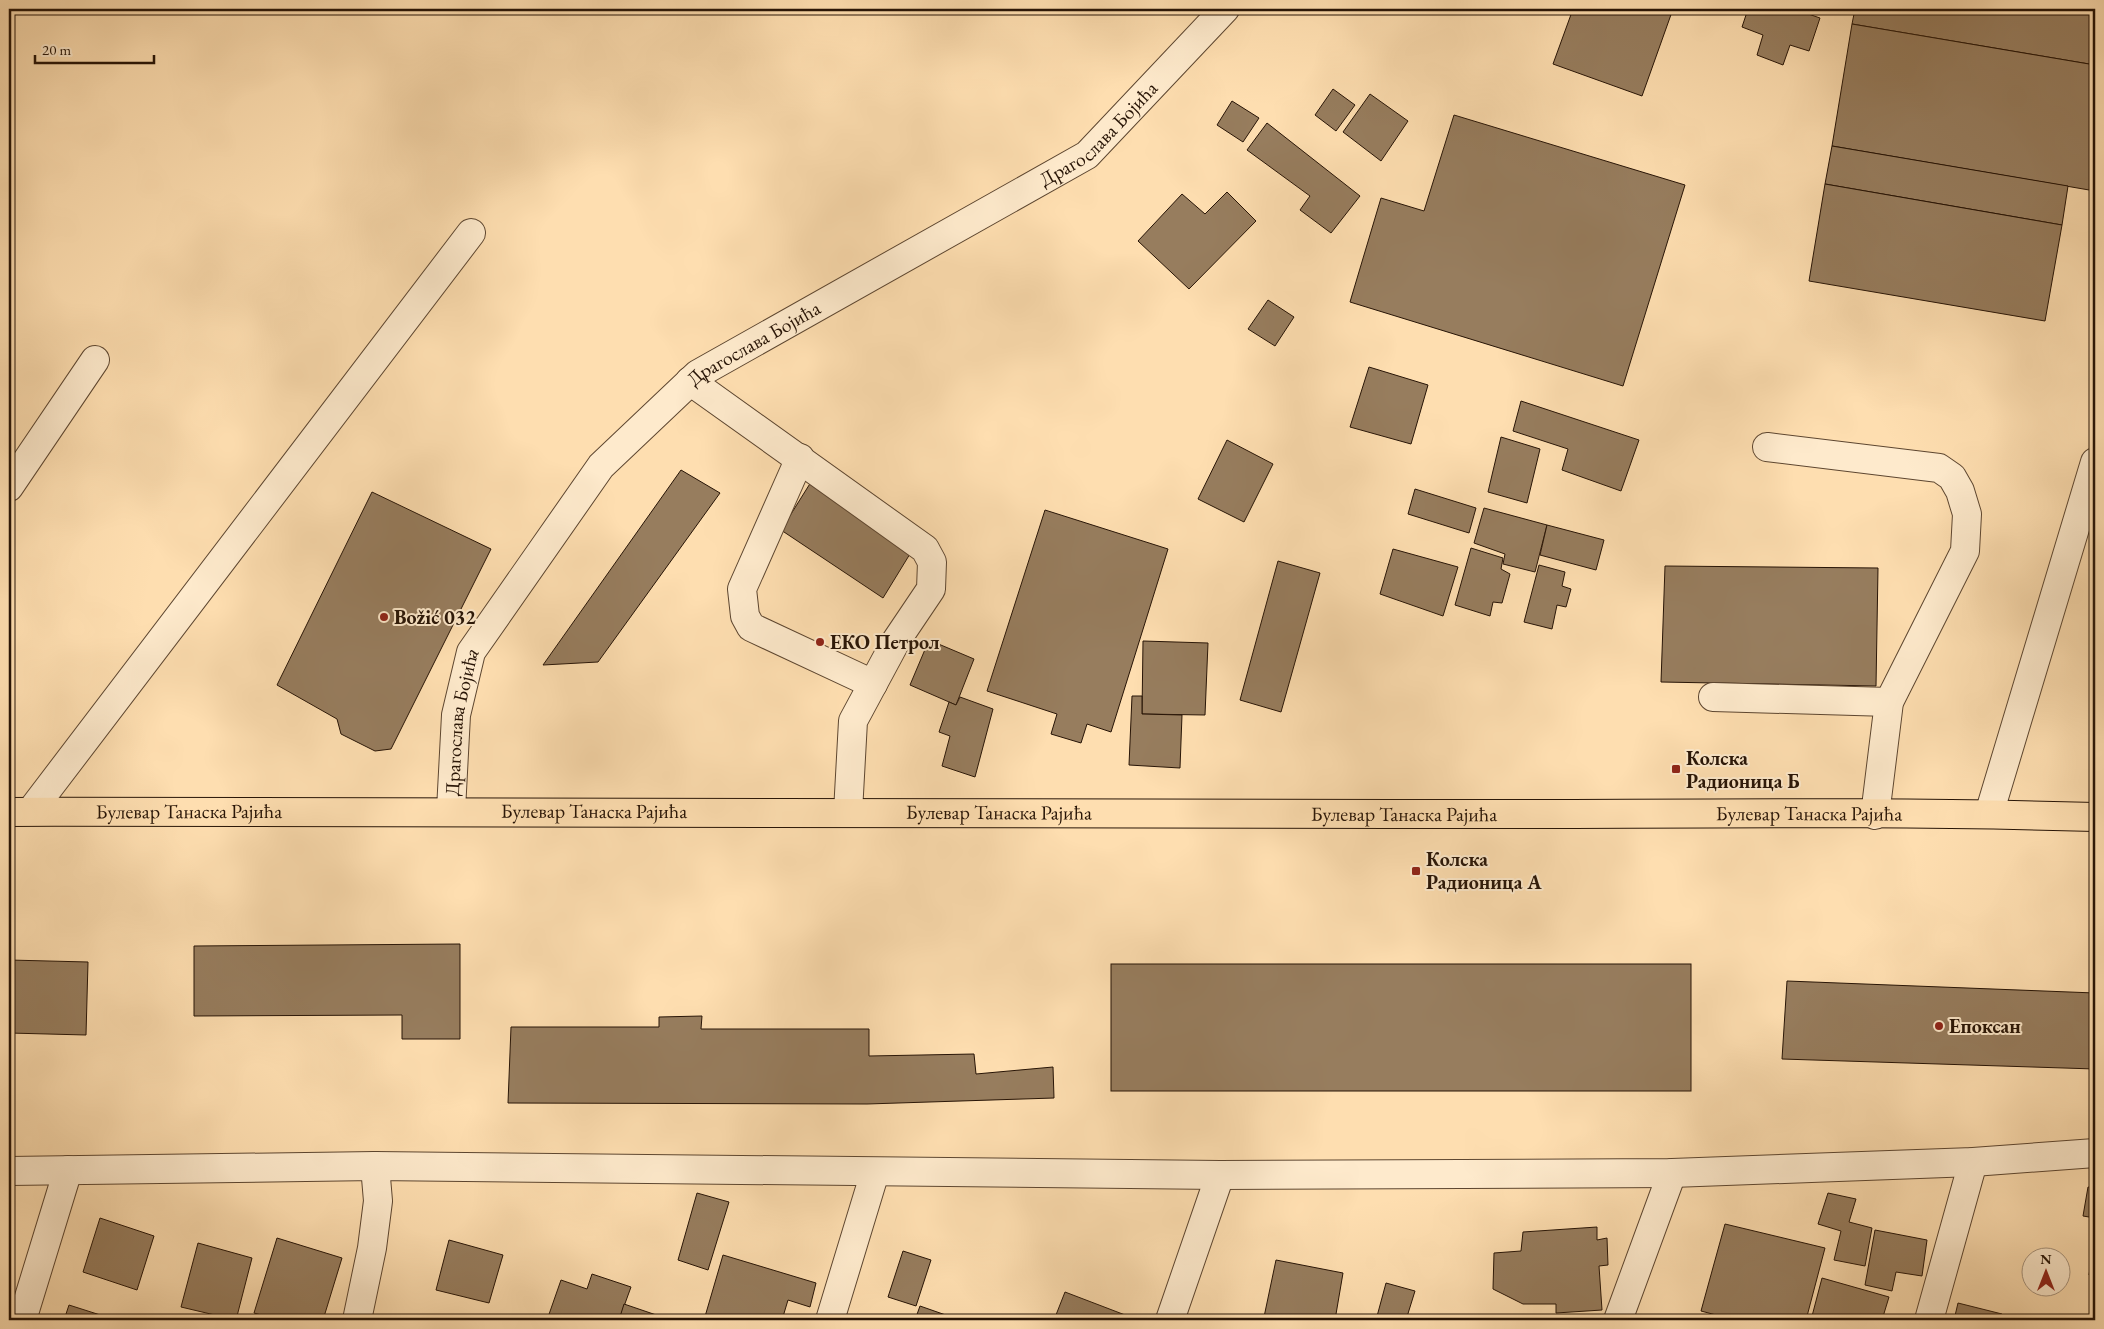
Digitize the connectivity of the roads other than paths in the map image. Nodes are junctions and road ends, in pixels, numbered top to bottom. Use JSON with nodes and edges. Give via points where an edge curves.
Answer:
{"nodes":[{"id":1,"x":1224,"y":9,"type":"edge"},
{"id":2,"x":470,"y":232,"type":"dead end"},
{"id":3,"x":95,"y":360,"type":"dead end"},
{"id":4,"x":690,"y":381,"type":"junction"},
{"id":5,"x":1767,"y":446,"type":"dead end"},
{"id":6,"x":800,"y":458,"type":"junction"},
{"id":7,"x":2095,"y":462,"type":"edge"},
{"id":8,"x":9,"y":487,"type":"edge"},
{"id":9,"x":873,"y":684,"type":"junction"},
{"id":10,"x":1713,"y":697,"type":"dead end"},
{"id":11,"x":1889,"y":702,"type":"junction"},
{"id":12,"x":450,"y":810,"type":"junction"},
{"id":13,"x":20,"y":811,"type":"edge"},
{"id":14,"x":848,"y":812,"type":"junction"},
{"id":15,"x":1989,"y":814,"type":"junction"},
{"id":16,"x":1875,"y":815,"type":"junction"},
{"id":17,"x":2095,"y":817,"type":"edge"},
{"id":18,"x":2095,"y":1153,"type":"edge"},
{"id":19,"x":1973,"y":1162,"type":"junction"},
{"id":20,"x":375,"y":1166,"type":"junction"},
{"id":21,"x":68,"y":1170,"type":"junction"},
{"id":22,"x":9,"y":1171,"type":"edge"},
{"id":23,"x":875,"y":1172,"type":"junction"},
{"id":24,"x":1672,"y":1173,"type":"junction"},
{"id":25,"x":1220,"y":1175,"type":"junction"},
{"id":26,"x":22,"y":1320,"type":"edge"},
{"id":27,"x":357,"y":1320,"type":"edge"},
{"id":28,"x":830,"y":1320,"type":"edge"},
{"id":29,"x":1170,"y":1320,"type":"edge"},
{"id":30,"x":1618,"y":1320,"type":"edge"},
{"id":31,"x":1929,"y":1320,"type":"edge"}],
"edges":[{"from":1,"to":4,"type":"street","name":"Драгослава Бојића","via":[[1087,156]]},
{"from":2,"to":13,"type":"street"},
{"from":3,"to":8,"type":"street"},
{"from":4,"to":6,"type":"street"},
{"from":4,"to":12,"type":"street","name":"Драгослава Бојића","via":[[600,466],[472,652],[456,715]]},
{"from":5,"to":11,"type":"street","via":[[1939,468],[1952,477],[1960,491],[1967,514],[1965,551]]},
{"from":6,"to":9,"type":"street","via":[[925,549],[932,562],[930,590]]},
{"from":6,"to":9,"type":"street","via":[[742,589],[745,616],[751,627]]},
{"from":7,"to":15,"type":"street"},
{"from":9,"to":14,"type":"street","via":[[853,721]]},
{"from":10,"to":11,"type":"street"},
{"from":11,"to":16,"type":"street"},
{"from":12,"to":13,"type":"main road","name":"Булевар Танаска Рајића"},
{"from":12,"to":14,"type":"main road","name":"Булевар Танаска Рајића"},
{"from":14,"to":16,"type":"main road","name":"Булевар Танаска Рајића"},
{"from":15,"to":16,"type":"main road","name":"Булевар Танаска Рајића"},
{"from":15,"to":17,"type":"main road","name":"Булевар Танаска Рајића"},
{"from":18,"to":19,"type":"street"},
{"from":19,"to":24,"type":"street"},
{"from":19,"to":31,"type":"street"},
{"from":20,"to":21,"type":"street"},
{"from":20,"to":23,"type":"street"},
{"from":20,"to":27,"type":"street","via":[[378,1201]]},
{"from":21,"to":22,"type":"street"},
{"from":21,"to":26,"type":"street"},
{"from":23,"to":25,"type":"street"},
{"from":23,"to":28,"type":"street"},
{"from":24,"to":25,"type":"street"},
{"from":24,"to":30,"type":"street"},
{"from":25,"to":29,"type":"street"}]}
